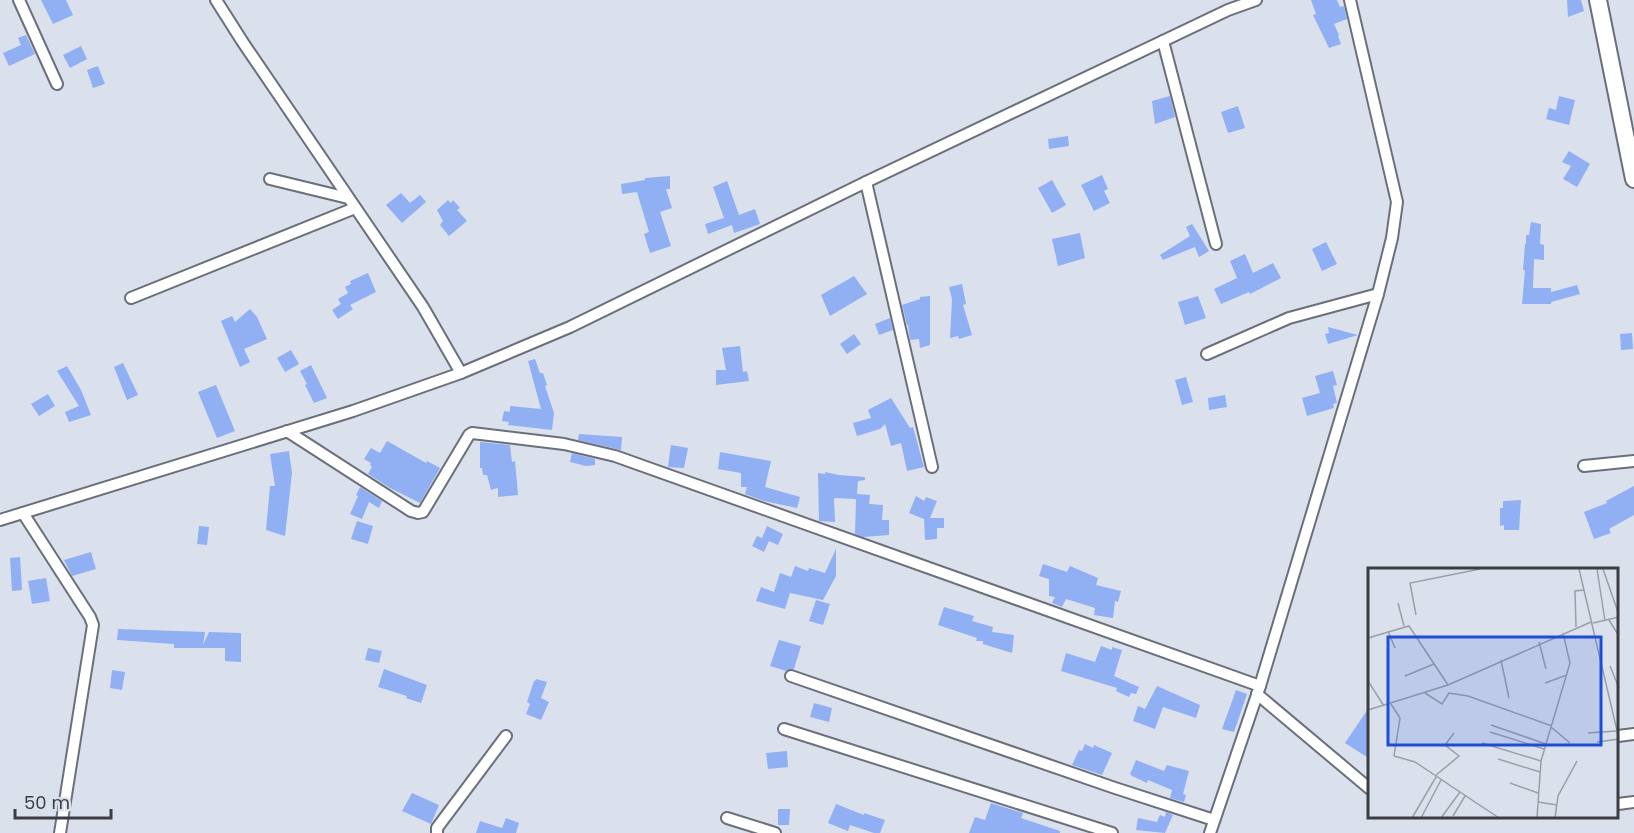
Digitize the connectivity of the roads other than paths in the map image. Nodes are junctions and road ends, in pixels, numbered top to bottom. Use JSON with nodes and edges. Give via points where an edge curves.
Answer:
{"nodes":[{"id":1,"x":20,"y":0,"type":"edge"},
{"id":2,"x":216,"y":0,"type":"edge"},
{"id":3,"x":1256,"y":0,"type":"edge"},
{"id":4,"x":1350,"y":0,"type":"edge"},
{"id":5,"x":1598,"y":0,"type":"edge"},
{"id":6,"x":1163,"y":41,"type":"junction"},
{"id":7,"x":57,"y":84,"type":"dead end"},
{"id":8,"x":270,"y":179,"type":"dead end"},
{"id":9,"x":1634,"y":179,"type":"edge"},
{"id":10,"x":866,"y":182,"type":"junction"},
{"id":11,"x":348,"y":198,"type":"junction"},
{"id":12,"x":355,"y":208,"type":"junction"},
{"id":13,"x":1216,"y":244,"type":"dead end"},
{"id":14,"x":1378,"y":294,"type":"junction"},
{"id":15,"x":131,"y":298,"type":"dead end"},
{"id":16,"x":1207,"y":354,"type":"dead end"},
{"id":17,"x":460,"y":373,"type":"junction"},
{"id":18,"x":287,"y":431,"type":"junction"},
{"id":19,"x":1634,"y":461,"type":"edge"},
{"id":20,"x":1584,"y":466,"type":"dead end"},
{"id":21,"x":932,"y":467,"type":"dead end"},
{"id":22,"x":23,"y":513,"type":"junction"},
{"id":23,"x":0,"y":520,"type":"edge"},
{"id":24,"x":791,"y":676,"type":"dead end"},
{"id":25,"x":1258,"y":690,"type":"junction"},
{"id":26,"x":784,"y":729,"type":"dead end"},
{"id":27,"x":1634,"y":735,"type":"edge"},
{"id":28,"x":506,"y":736,"type":"dead end"},
{"id":29,"x":1619,"y":736,"type":"edge"},
{"id":30,"x":1368,"y":787,"type":"edge"},
{"id":31,"x":1634,"y":802,"type":"edge"},
{"id":32,"x":1619,"y":804,"type":"edge"},
{"id":33,"x":727,"y":818,"type":"dead end"},
{"id":34,"x":1214,"y":820,"type":"junction"},
{"id":35,"x":60,"y":833,"type":"edge"},
{"id":36,"x":437,"y":833,"type":"edge"},
{"id":37,"x":775,"y":833,"type":"edge"},
{"id":38,"x":1112,"y":833,"type":"edge"},
{"id":39,"x":1210,"y":833,"type":"edge"}],
"edges":[{"from":1,"to":7,"type":"street"},
{"from":2,"to":11,"type":"street"},
{"from":3,"to":6,"type":"street"},
{"from":4,"to":14,"type":"street","via":[[1397,202]]},
{"from":5,"to":9,"type":"main road"},
{"from":6,"to":10,"type":"street"},
{"from":6,"to":13,"type":"street"},
{"from":8,"to":11,"type":"street"},
{"from":10,"to":17,"type":"street","via":[[570,327]]},
{"from":10,"to":21,"type":"street"},
{"from":11,"to":12,"type":"street"},
{"from":12,"to":15,"type":"street"},
{"from":12,"to":17,"type":"street","via":[[423,307]]},
{"from":14,"to":16,"type":"street","via":[[1289,318]]},
{"from":14,"to":25,"type":"street"},
{"from":17,"to":18,"type":"street"},
{"from":18,"to":22,"type":"street"},
{"from":18,"to":25,"type":"street","via":[[418,513],[423,512],[472,433],[564,444],[615,456]]},
{"from":19,"to":20,"type":"street"},
{"from":22,"to":23,"type":"street"},
{"from":22,"to":35,"type":"street","via":[[93,626]]},
{"from":24,"to":34,"type":"street"},
{"from":25,"to":30,"type":"street"},
{"from":25,"to":34,"type":"street"},
{"from":26,"to":38,"type":"street"},
{"from":27,"to":29,"type":"street"},
{"from":28,"to":36,"type":"street"},
{"from":31,"to":32,"type":"street"},
{"from":33,"to":37,"type":"street"},
{"from":34,"to":39,"type":"street"}]}
